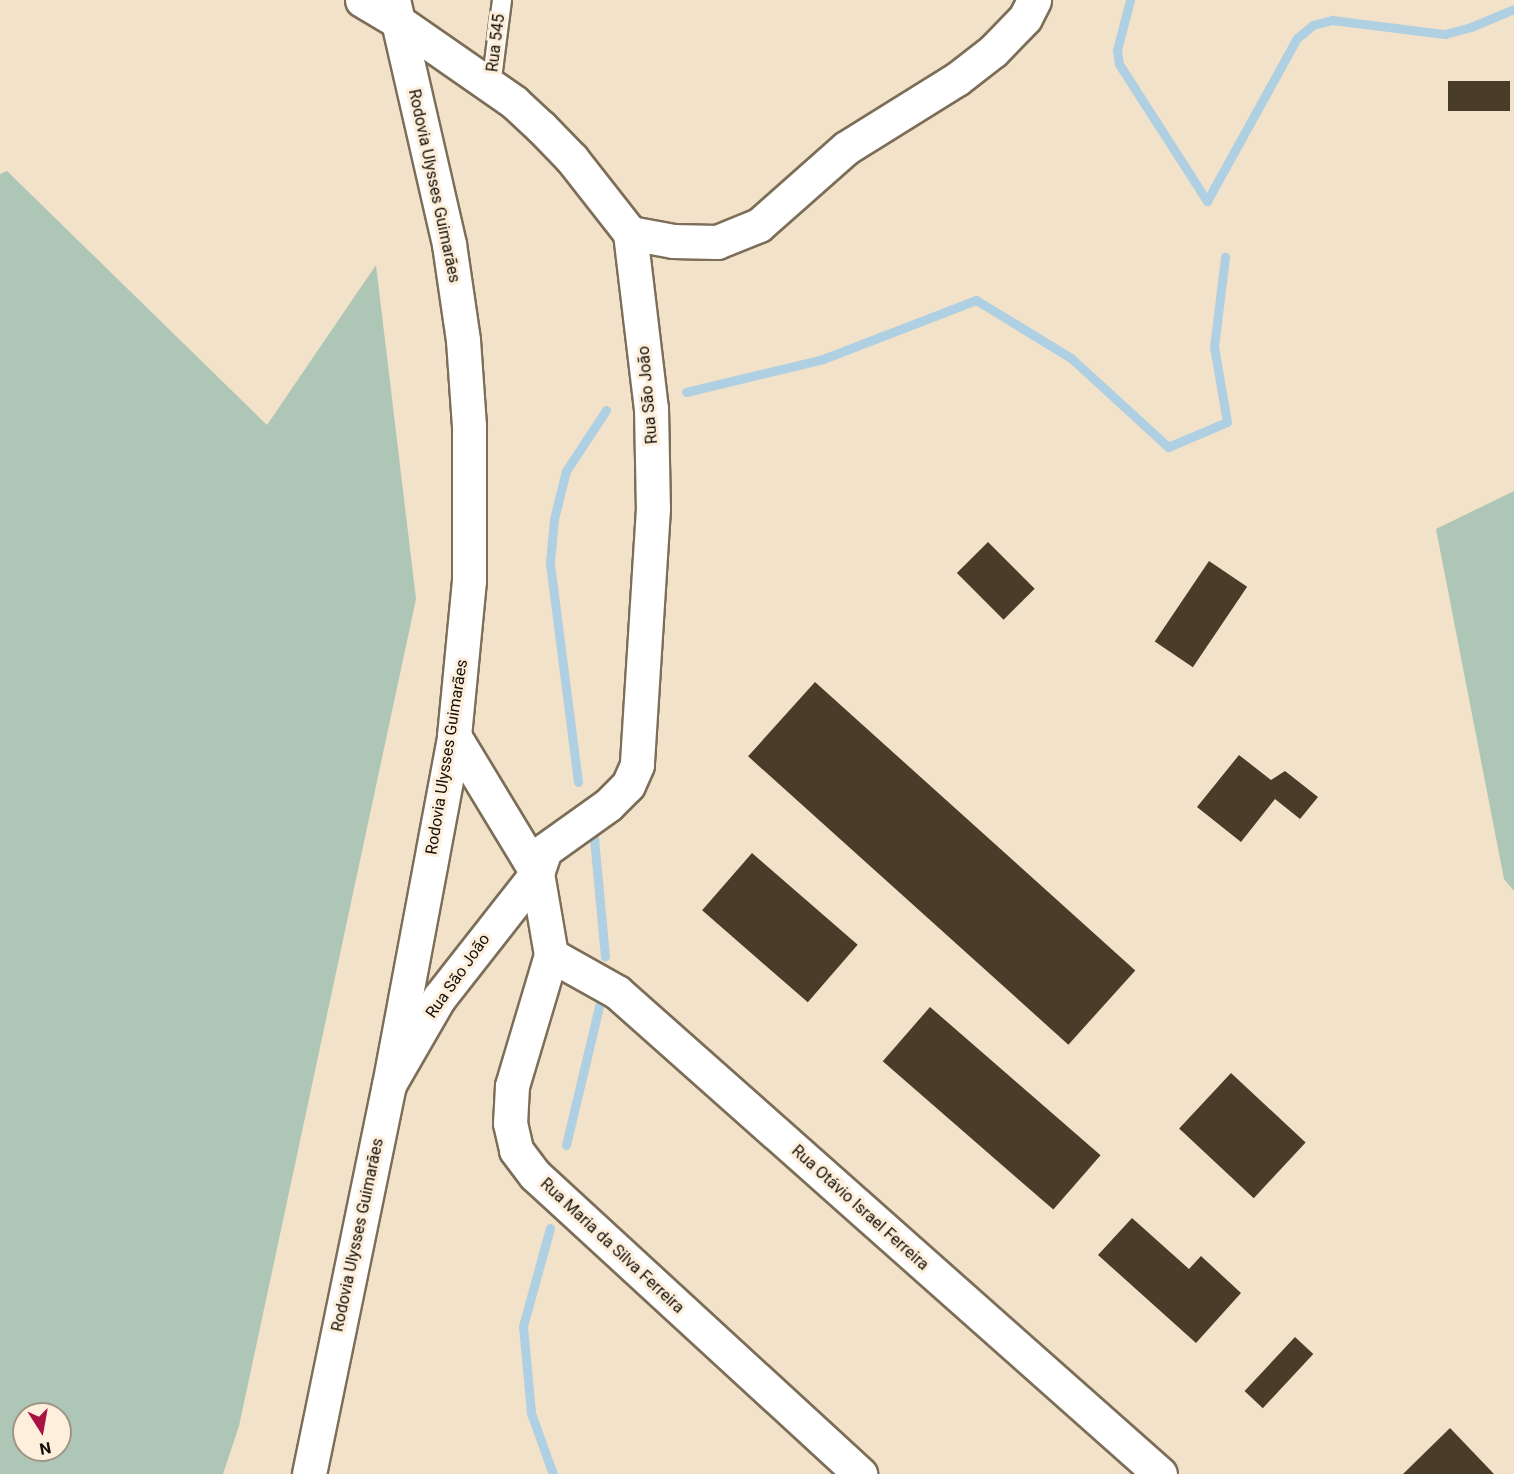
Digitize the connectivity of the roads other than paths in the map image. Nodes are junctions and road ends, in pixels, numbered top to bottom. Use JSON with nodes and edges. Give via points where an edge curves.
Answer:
{"nodes":[{"id":1,"x":362,"y":0,"type":"edge"},
{"id":2,"x":502,"y":0,"type":"edge"},
{"id":3,"x":1034,"y":0,"type":"edge"},
{"id":4,"x":396,"y":11,"type":"edge"},
{"id":5,"x":491,"y":86,"type":"junction"},
{"id":6,"x":630,"y":233,"type":"junction"},
{"id":7,"x":454,"y":736,"type":"junction"},
{"id":8,"x":537,"y":873,"type":"junction"},
{"id":9,"x":551,"y":955,"type":"junction"},
{"id":10,"x":388,"y":1085,"type":"junction"},
{"id":11,"x":309,"y":1474,"type":"edge"},
{"id":12,"x":860,"y":1474,"type":"edge"},
{"id":13,"x":1160,"y":1474,"type":"edge"}],
"edges":[{"from":1,"to":4,"type":"main road"},
{"from":2,"to":5,"type":"lane","name":"Rua 545"},
{"from":3,"to":6,"type":"main road","via":[[1025,18],[993,51],[957,79],[846,148],[759,225],[717,242],[673,241]]},
{"from":4,"to":5,"type":"main road"},
{"from":4,"to":7,"type":"main road","name":"Rodovia Ulysses Guimarães","via":[[449,244],[464,351],[469,426],[469,580]]},
{"from":5,"to":6,"type":"main road","via":[[521,108],[572,159]]},
{"from":6,"to":8,"type":"main road","name":"Rua São João","via":[[654,443],[638,765],[628,784],[608,805],[545,850]]},
{"from":7,"to":8,"type":"main road"},
{"from":7,"to":10,"type":"main road","name":"Rodovia Ulysses Guimarães"},
{"from":8,"to":9,"type":"main road"},
{"from":8,"to":10,"type":"main road","name":"Rua São João","via":[[439,998]]},
{"from":9,"to":12,"type":"main road","name":"Rua Maria da Silva Ferreira","via":[[512,1086],[510,1123],[516,1150],[535,1174]]},
{"from":9,"to":13,"type":"main road","name":"Rua Otávio Israel Ferreira","via":[[617,992]]},
{"from":10,"to":11,"type":"main road","name":"Rodovia Ulysses Guimarães"}]}
